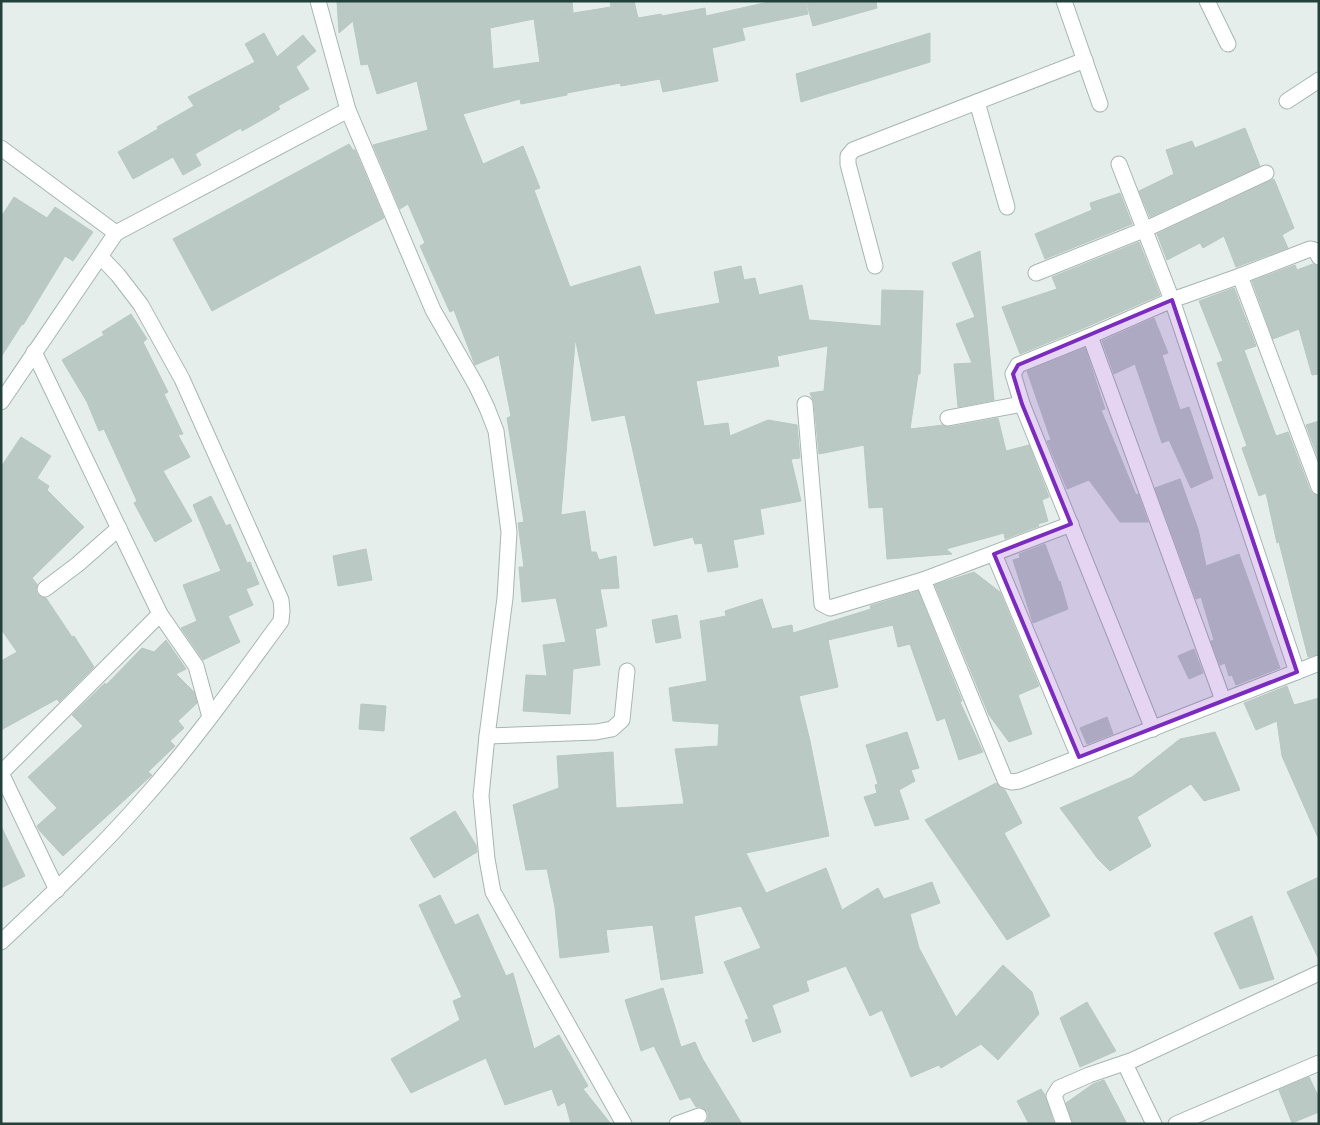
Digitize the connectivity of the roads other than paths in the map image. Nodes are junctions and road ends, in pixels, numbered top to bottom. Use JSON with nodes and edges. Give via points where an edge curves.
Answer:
{"nodes":[{"id":1,"x":318,"y":1,"type":"edge"},
{"id":2,"x":1064,"y":1,"type":"edge"},
{"id":3,"x":1207,"y":1,"type":"edge"},
{"id":4,"x":1228,"y":44,"type":"dead end"},
{"id":5,"x":1085,"y":60,"type":"junction"},
{"id":6,"x":1319,"y":80,"type":"edge"},
{"id":7,"x":1287,"y":101,"type":"dead end"},
{"id":8,"x":978,"y":102,"type":"junction"},
{"id":9,"x":1100,"y":104,"type":"dead end"},
{"id":10,"x":348,"y":110,"type":"junction"},
{"id":11,"x":1,"y":148,"type":"edge"},
{"id":12,"x":1119,"y":164,"type":"dead end"},
{"id":13,"x":1266,"y":173,"type":"dead end"},
{"id":14,"x":1007,"y":207,"type":"dead end"},
{"id":15,"x":1146,"y":229,"type":"junction"},
{"id":16,"x":116,"y":233,"type":"junction"},
{"id":17,"x":101,"y":256,"type":"junction"},
{"id":18,"x":1319,"y":257,"type":"edge"},
{"id":19,"x":876,"y":266,"type":"dead end"},
{"id":20,"x":1036,"y":273,"type":"dead end"},
{"id":21,"x":1240,"y":276,"type":"junction"},
{"id":22,"x":1172,"y":300,"type":"junction"},
{"id":23,"x":1090,"y":336,"type":"junction"},
{"id":24,"x":34,"y":352,"type":"junction"},
{"id":25,"x":1,"y":402,"type":"edge"},
{"id":26,"x":805,"y":404,"type":"dead end"},
{"id":27,"x":1022,"y":404,"type":"junction"},
{"id":28,"x":948,"y":418,"type":"dead end"},
{"id":29,"x":1319,"y":487,"type":"edge"},
{"id":30,"x":1071,"y":524,"type":"junction"},
{"id":31,"x":119,"y":528,"type":"junction"},
{"id":32,"x":994,"y":554,"type":"junction"},
{"id":33,"x":923,"y":580,"type":"junction"},
{"id":34,"x":45,"y":589,"type":"dead end"},
{"id":35,"x":160,"y":614,"type":"junction"},
{"id":36,"x":1319,"y":663,"type":"edge"},
{"id":37,"x":627,"y":671,"type":"dead end"},
{"id":38,"x":1297,"y":672,"type":"junction"},
{"id":39,"x":1223,"y":700,"type":"junction"},
{"id":40,"x":210,"y":717,"type":"junction"},
{"id":41,"x":1153,"y":729,"type":"junction"},
{"id":42,"x":487,"y":736,"type":"junction"},
{"id":43,"x":1079,"y":757,"type":"junction"},
{"id":44,"x":1,"y":773,"type":"edge"},
{"id":45,"x":57,"y":890,"type":"junction"},
{"id":46,"x":1,"y":942,"type":"edge"},
{"id":47,"x":1319,"y":974,"type":"edge"},
{"id":48,"x":1319,"y":1063,"type":"edge"},
{"id":49,"x":1125,"y":1064,"type":"junction"},
{"id":50,"x":699,"y":1116,"type":"dead end"},
{"id":51,"x":624,"y":1124,"type":"edge"},
{"id":52,"x":677,"y":1124,"type":"edge"},
{"id":53,"x":1064,"y":1124,"type":"edge"},
{"id":54,"x":1154,"y":1124,"type":"edge"},
{"id":55,"x":1176,"y":1124,"type":"edge"}],
"edges":[{"from":1,"to":10,"type":"street"},
{"from":2,"to":5,"type":"street"},
{"from":3,"to":4,"type":"street"},
{"from":5,"to":8,"type":"street"},
{"from":5,"to":9,"type":"street"},
{"from":6,"to":7,"type":"street"},
{"from":8,"to":14,"type":"street"},
{"from":8,"to":19,"type":"street","via":[[853,150],[848,156]]},
{"from":10,"to":16,"type":"street"},
{"from":10,"to":42,"type":"street","via":[[434,310],[476,385],[496,431],[510,532]]},
{"from":11,"to":16,"type":"street"},
{"from":12,"to":15,"type":"street"},
{"from":13,"to":15,"type":"street"},
{"from":15,"to":20,"type":"street"},
{"from":15,"to":22,"type":"street"},
{"from":16,"to":17,"type":"street"},
{"from":17,"to":24,"type":"street"},
{"from":17,"to":40,"type":"street","via":[[141,305],[182,379],[282,605],[280,621]]},
{"from":18,"to":21,"type":"street","via":[[1310,249]]},
{"from":21,"to":22,"type":"street"},
{"from":21,"to":29,"type":"street"},
{"from":22,"to":23,"type":"street"},
{"from":22,"to":38,"type":"street"},
{"from":23,"to":27,"type":"street","via":[[1018,364],[1013,374]]},
{"from":23,"to":39,"type":"street"},
{"from":24,"to":25,"type":"street"},
{"from":24,"to":31,"type":"street"},
{"from":26,"to":33,"type":"street","via":[[822,604],[830,608]]},
{"from":27,"to":28,"type":"street"},
{"from":27,"to":30,"type":"street"},
{"from":30,"to":32,"type":"street"},
{"from":30,"to":41,"type":"street"},
{"from":31,"to":34,"type":"street"},
{"from":31,"to":35,"type":"street"},
{"from":32,"to":33,"type":"street"},
{"from":32,"to":43,"type":"street"},
{"from":33,"to":43,"type":"street","via":[[1005,780],[1019,781]]},
{"from":35,"to":40,"type":"street","via":[[196,666]]},
{"from":35,"to":44,"type":"street"},
{"from":36,"to":38,"type":"street"},
{"from":37,"to":42,"type":"street","via":[[622,720],[612,729]]},
{"from":38,"to":39,"type":"street"},
{"from":39,"to":41,"type":"street"},
{"from":40,"to":45,"type":"street","via":[[146,797]]},
{"from":41,"to":43,"type":"street"},
{"from":42,"to":51,"type":"street","via":[[481,796],[487,859],[494,892]]},
{"from":44,"to":45,"type":"street"},
{"from":45,"to":46,"type":"street"},
{"from":47,"to":49,"type":"street"},
{"from":48,"to":55,"type":"street"},
{"from":49,"to":53,"type":"street","via":[[1059,1088],[1054,1096]]},
{"from":49,"to":54,"type":"street"},
{"from":50,"to":52,"type":"street"}]}
